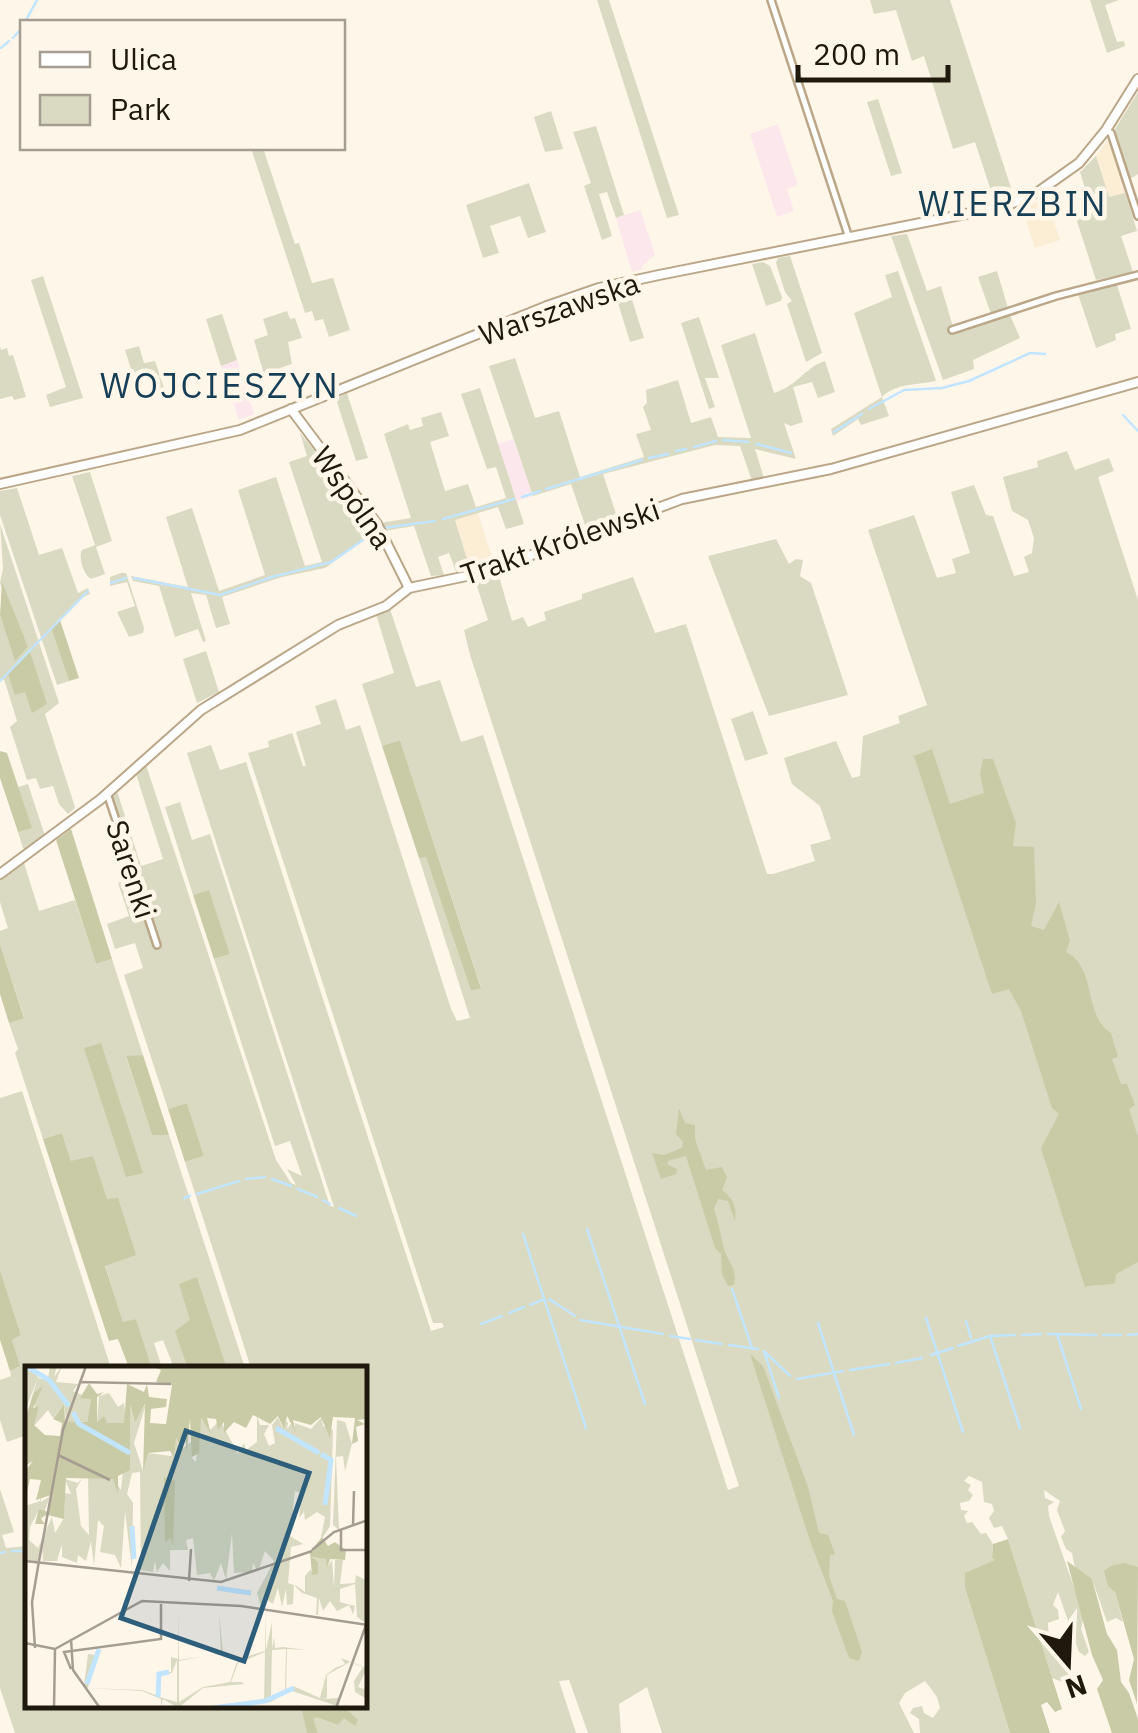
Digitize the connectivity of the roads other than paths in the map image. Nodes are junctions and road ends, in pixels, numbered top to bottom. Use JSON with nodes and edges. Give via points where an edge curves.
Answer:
{"nodes":[{"id":1,"x":771,"y":0,"type":"edge"},
{"id":2,"x":1138,"y":79,"type":"edge"},
{"id":3,"x":1106,"y":130,"type":"junction"},
{"id":4,"x":1138,"y":216,"type":"edge"},
{"id":5,"x":848,"y":235,"type":"junction"},
{"id":6,"x":1138,"y":275,"type":"edge"},
{"id":7,"x":952,"y":330,"type":"dead end"},
{"id":8,"x":1138,"y":382,"type":"edge"},
{"id":9,"x":291,"y":409,"type":"junction"},
{"id":10,"x":0,"y":484,"type":"edge"},
{"id":11,"x":409,"y":588,"type":"junction"},
{"id":12,"x":107,"y":793,"type":"junction"},
{"id":13,"x":0,"y":874,"type":"edge"},
{"id":14,"x":156,"y":945,"type":"dead end"}],
"edges":[{"from":1,"to":5,"type":"street"},
{"from":2,"to":3,"type":"street","name":"Warszawska"},
{"from":3,"to":4,"type":"street"},
{"from":3,"to":5,"type":"street","name":"Warszawska","via":[[1068,172],[1016,202]]},
{"from":5,"to":9,"type":"street","name":"Warszawska","via":[[574,296]]},
{"from":6,"to":7,"type":"street"},
{"from":8,"to":11,"type":"street","name":"Trakt Królewski","via":[[831,469],[682,499],[486,572]]},
{"from":9,"to":10,"type":"street","name":"Warszawska","via":[[228,433]]},
{"from":9,"to":11,"type":"street","name":"Wspólna","via":[[377,524]]},
{"from":11,"to":12,"type":"street","name":"Trakt Królewski","via":[[201,710]]},
{"from":12,"to":13,"type":"street","name":"Trakt Królewski"},
{"from":12,"to":14,"type":"street","name":"Sarenki"}]}
